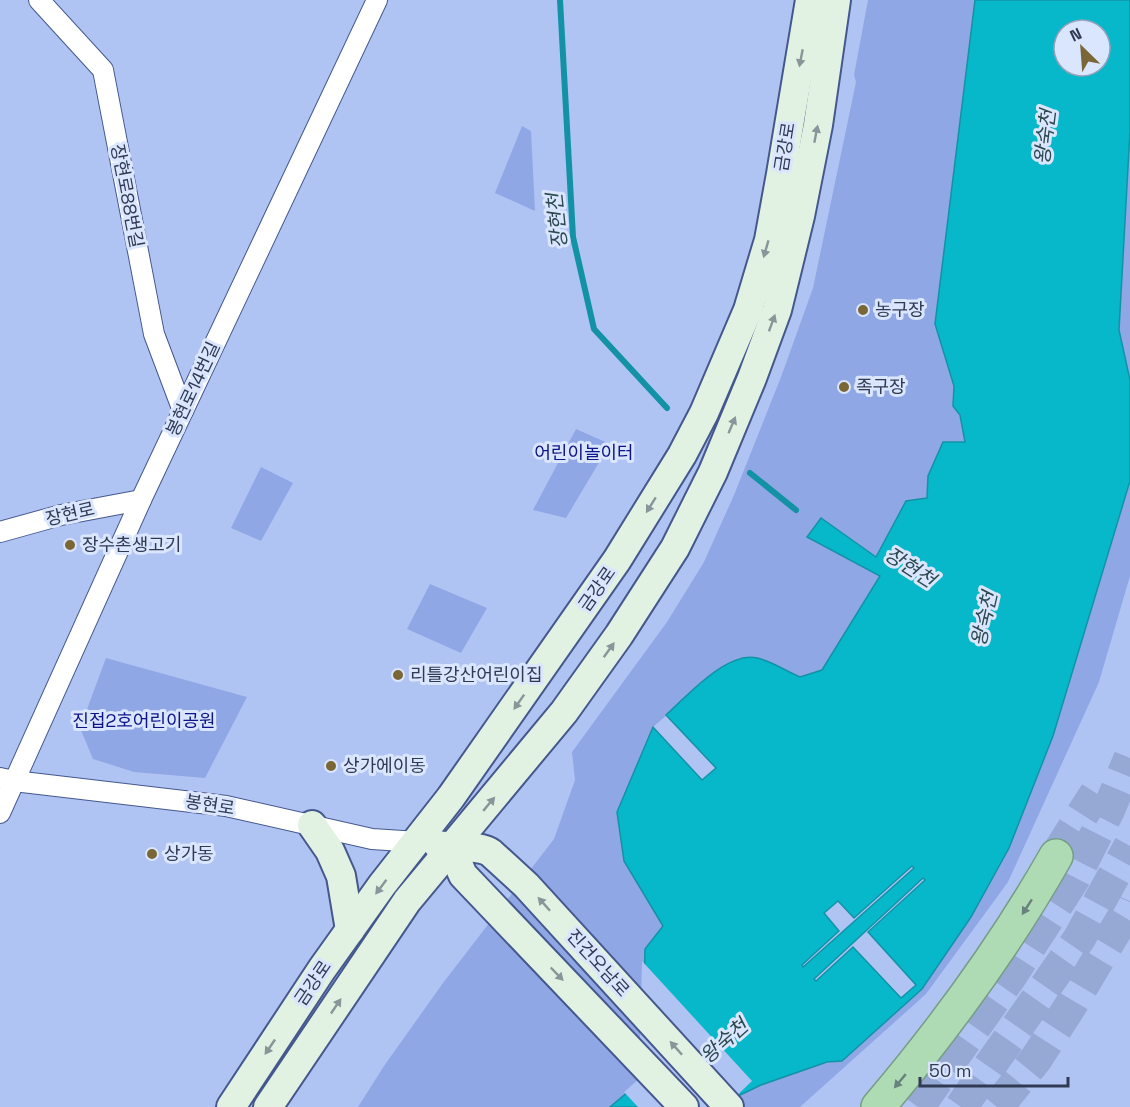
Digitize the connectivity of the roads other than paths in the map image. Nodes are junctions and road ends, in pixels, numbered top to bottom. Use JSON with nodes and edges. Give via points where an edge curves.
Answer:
{"nodes":[{"id":1,"x":39,"y":0,"type":"edge"},
{"id":2,"x":377,"y":0,"type":"edge"},
{"id":3,"x":810,"y":0,"type":"edge"},
{"id":4,"x":836,"y":0,"type":"edge"},
{"id":5,"x":183,"y":411,"type":"junction"},
{"id":6,"x":141,"y":500,"type":"junction"},
{"id":7,"x":0,"y":532,"type":"edge"},
{"id":8,"x":7,"y":779,"type":"edge"},
{"id":9,"x":0,"y":813,"type":"edge"},
{"id":10,"x":312,"y":825,"type":"junction"},
{"id":11,"x":418,"y":842,"type":"junction"},
{"id":12,"x":451,"y":848,"type":"junction"},
{"id":13,"x":1056,"y":856,"type":"tunnel mouth"},
{"id":14,"x":350,"y":930,"type":"junction"},
{"id":15,"x":231,"y":1107,"type":"edge"},
{"id":16,"x":268,"y":1107,"type":"edge"},
{"id":17,"x":684,"y":1107,"type":"edge"},
{"id":18,"x":729,"y":1107,"type":"edge"},
{"id":19,"x":878,"y":1107,"type":"edge"}],
"edges":[{"from":1,"to":5,"type":"street","name":"장현로88번길","via":[[103,70],[154,334]]},
{"from":2,"to":5,"type":"street","name":"봉현로14번길"},
{"from":3,"to":11,"type":"main road","name":"금강로","one_way":true,"via":[[768,240],[748,310],[705,413],[617,560]]},
{"from":12,"to":4,"type":"main road","name":"금강로","one_way":true,"via":[[564,712],[619,635],[675,548],[713,472],[777,310],[818,126]]},
{"from":5,"to":6,"type":"street","name":"봉현로14번길"},
{"from":6,"to":7,"type":"street","name":"장현로","via":[[61,515]]},
{"from":6,"to":8,"type":"street","name":"봉현로14번길"},
{"from":8,"to":9,"type":"street","name":"봉현로14번길"},
{"from":8,"to":10,"type":"street","name":"봉현로","via":[[226,806]]},
{"from":10,"to":11,"type":"street","name":"봉현로","via":[[372,839]]},
{"from":10,"to":14,"type":"main road","via":[[341,876]]},
{"from":11,"to":12,"type":"main road","name":"진건오남로"},
{"from":11,"to":14,"type":"main road","name":"금강로","one_way":true},
{"from":16,"to":12,"type":"main road","name":"금강로","one_way":true,"via":[[407,901]]},
{"from":12,"to":17,"type":"main road","name":"진건오남로","one_way":true,"via":[[463,874]]},
{"from":18,"to":12,"type":"main road","name":"진건오남로","one_way":true,"via":[[495,856],[486,849]]},
{"from":13,"to":19,"type":"highway","one_way":true,"via":[[977,982]]},
{"from":14,"to":15,"type":"main road","name":"금강로","one_way":true}]}
